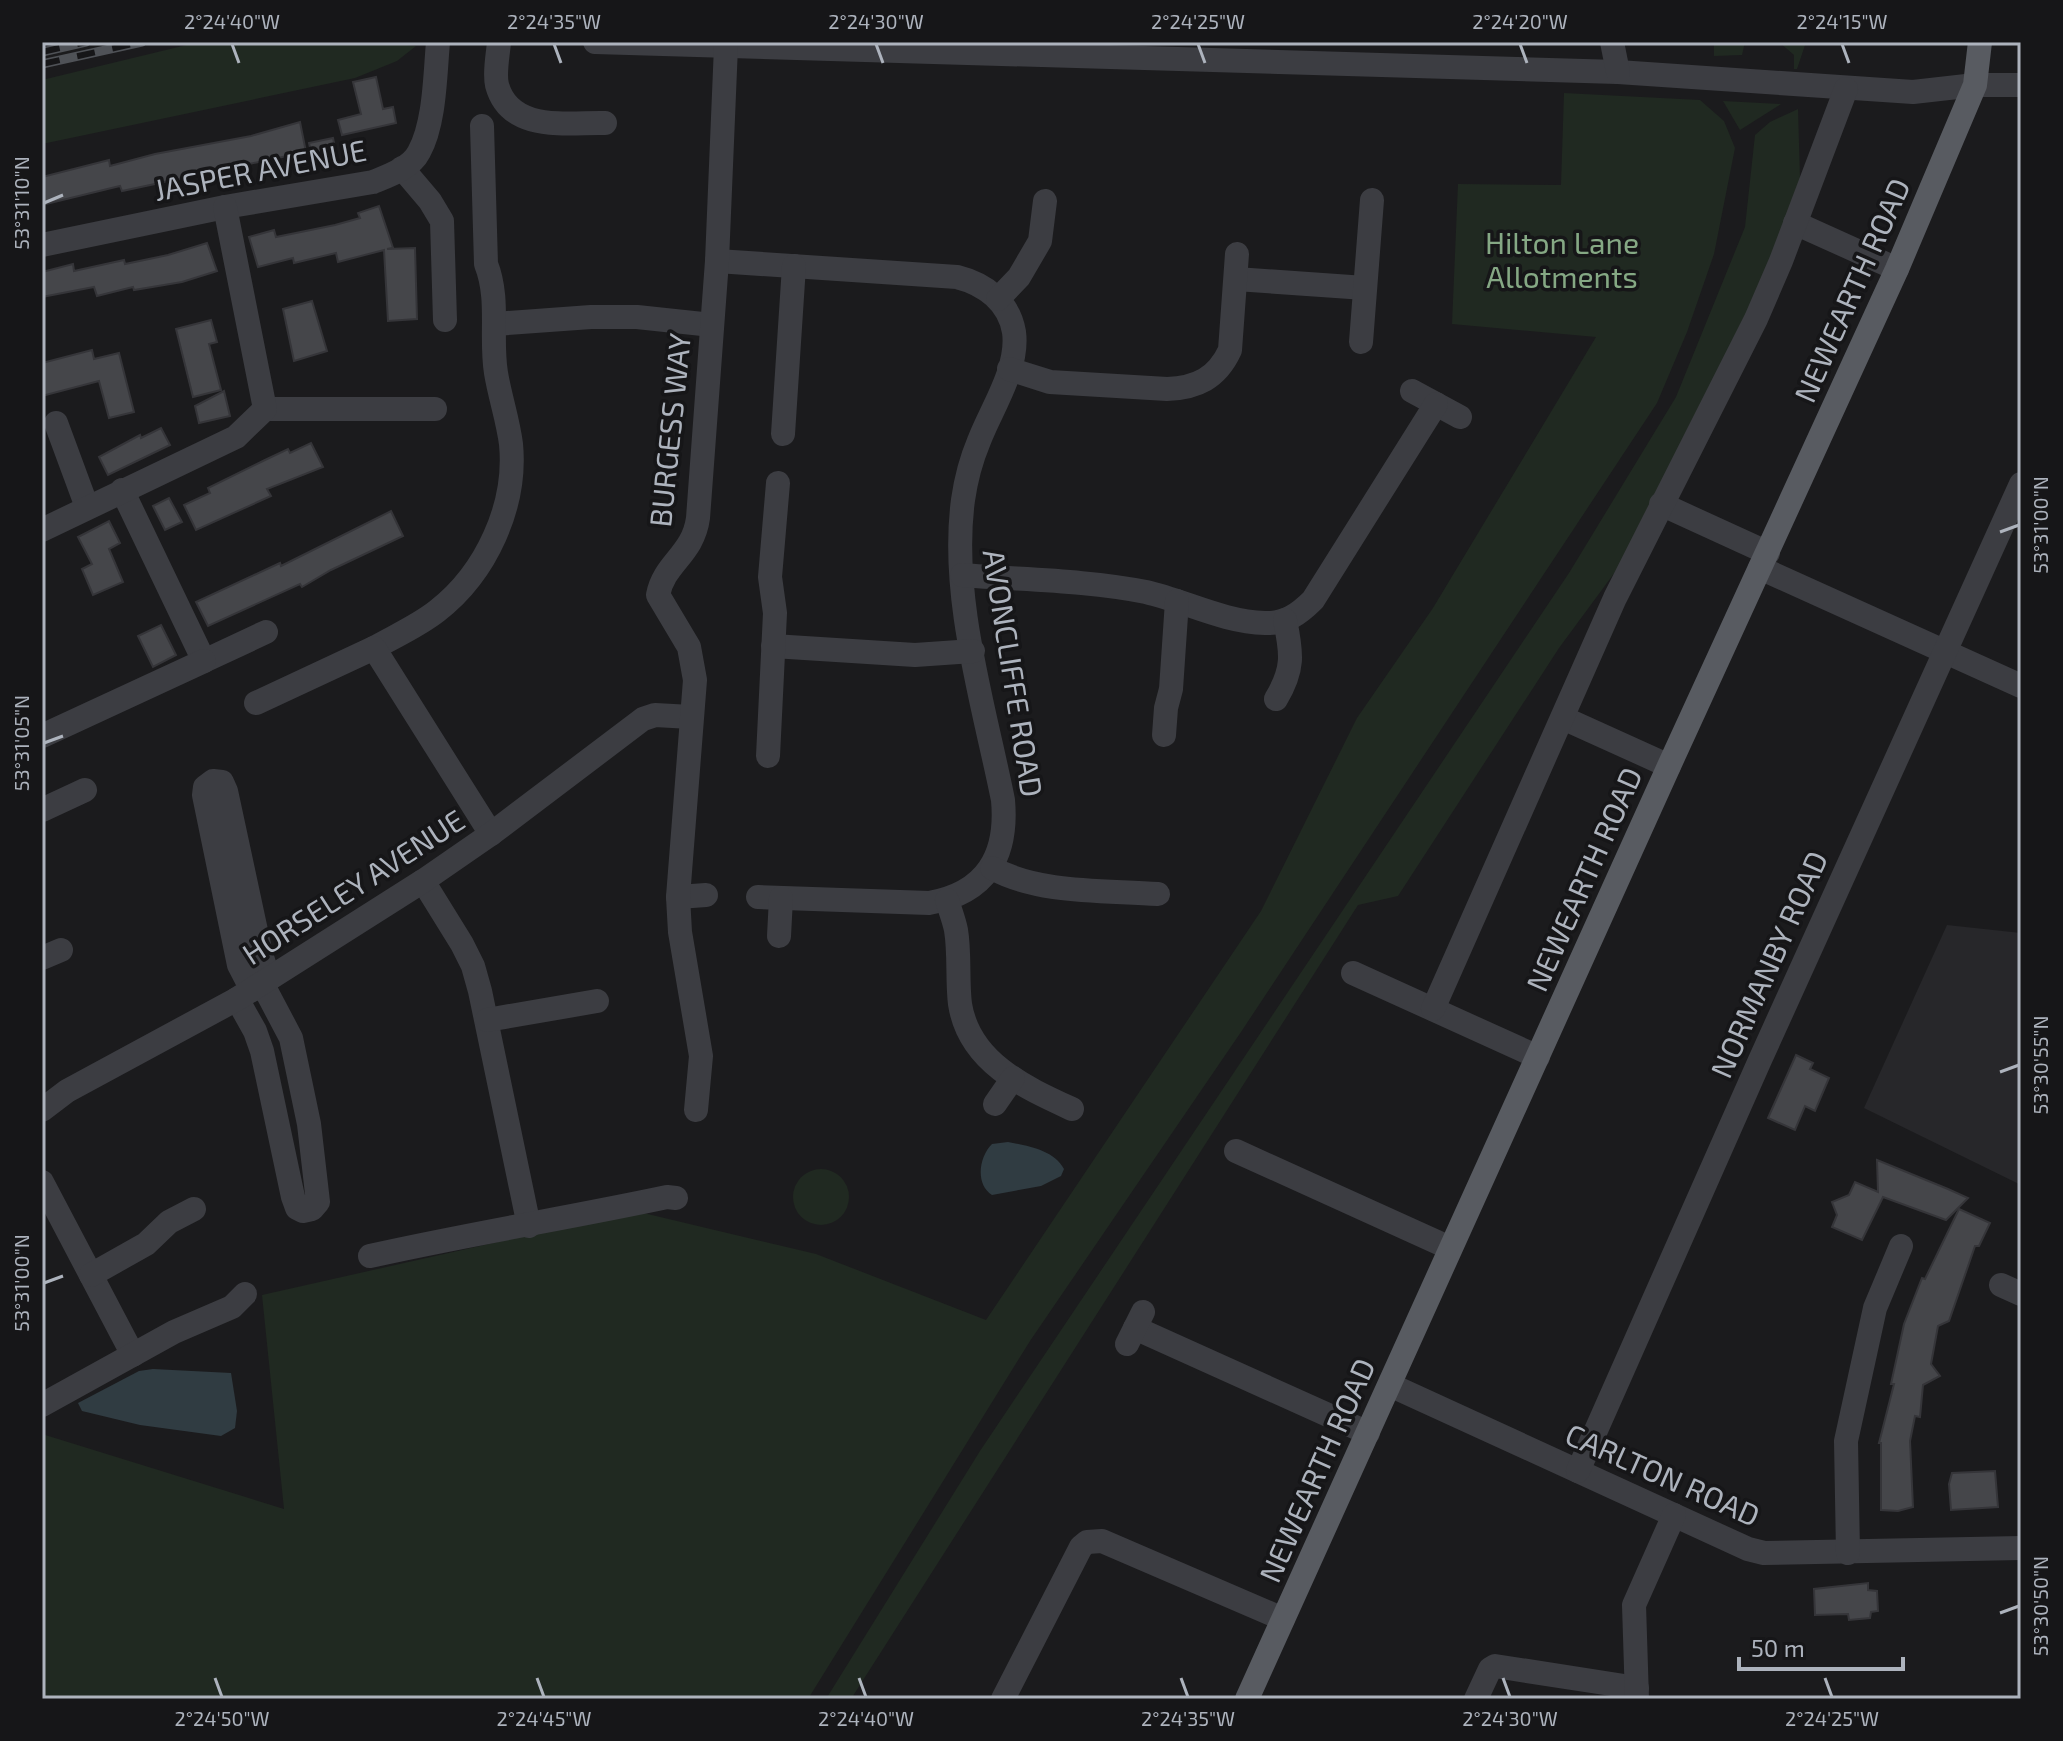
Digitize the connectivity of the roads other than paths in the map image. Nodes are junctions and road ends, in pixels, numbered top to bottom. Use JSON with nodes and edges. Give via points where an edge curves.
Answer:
{"nodes":[{"id":1,"x":438,"y":42,"type":"edge"},
{"id":2,"x":499,"y":42,"type":"edge"},
{"id":3,"x":595,"y":42,"type":"edge"},
{"id":4,"x":1612,"y":42,"type":"edge"},
{"id":5,"x":1980,"y":42,"type":"edge"},
{"id":6,"x":726,"y":46,"type":"junction"},
{"id":7,"x":1042,"y":49,"type":"edge"},
{"id":8,"x":1404,"y":54,"type":"edge"},
{"id":9,"x":1618,"y":72,"type":"junction"},
{"id":10,"x":1975,"y":85,"type":"junction"},
{"id":11,"x":2021,"y":85,"type":"edge"},
{"id":12,"x":1846,"y":89,"type":"junction"},
{"id":13,"x":605,"y":123,"type":"dead end"},
{"id":14,"x":482,"y":126,"type":"dead end"},
{"id":15,"x":402,"y":168,"type":"junction"},
{"id":16,"x":1372,"y":200,"type":"dead end"},
{"id":17,"x":1045,"y":201,"type":"dead end"},
{"id":18,"x":225,"y":207,"type":"junction"},
{"id":19,"x":1795,"y":223,"type":"junction"},
{"id":20,"x":42,"y":245,"type":"edge"},
{"id":21,"x":717,"y":261,"type":"junction"},
{"id":22,"x":794,"y":266,"type":"junction"},
{"id":23,"x":1897,"y":269,"type":"junction"},
{"id":24,"x":1365,"y":288,"type":"junction"},
{"id":25,"x":998,"y":299,"type":"junction"},
{"id":26,"x":445,"y":320,"type":"dead end"},
{"id":27,"x":495,"y":324,"type":"junction"},
{"id":28,"x":712,"y":325,"type":"junction"},
{"id":29,"x":1361,"y":342,"type":"dead end"},
{"id":30,"x":1009,"y":369,"type":"junction"},
{"id":31,"x":1412,"y":391,"type":"dead end"},
{"id":32,"x":1436,"y":404,"type":"junction"},
{"id":33,"x":265,"y":409,"type":"junction"},
{"id":34,"x":435,"y":409,"type":"dead end"},
{"id":35,"x":1460,"y":417,"type":"dead end"},
{"id":36,"x":56,"y":423,"type":"dead end"},
{"id":37,"x":783,"y":434,"type":"dead end"},
{"id":38,"x":778,"y":483,"type":"dead end"},
{"id":39,"x":2021,"y":484,"type":"edge"},
{"id":40,"x":122,"y":490,"type":"junction"},
{"id":41,"x":1661,"y":504,"type":"junction"},
{"id":42,"x":87,"y":507,"type":"junction"},
{"id":43,"x":42,"y":530,"type":"edge"},
{"id":44,"x":1764,"y":560,"type":"junction"},
{"id":45,"x":962,"y":575,"type":"junction"},
{"id":46,"x":1177,"y":601,"type":"junction"},
{"id":47,"x":1285,"y":620,"type":"junction"},
{"id":48,"x":266,"y":632,"type":"dead end"},
{"id":49,"x":973,"y":651,"type":"junction"},
{"id":50,"x":365,"y":652,"type":"junction"},
{"id":51,"x":1945,"y":652,"type":"junction"},
{"id":52,"x":772,"y":657,"type":"junction"},
{"id":53,"x":204,"y":661,"type":"junction"},
{"id":54,"x":2021,"y":686,"type":"edge"},
{"id":55,"x":1276,"y":699,"type":"dead end"},
{"id":56,"x":256,"y":703,"type":"dead end"},
{"id":57,"x":691,"y":717,"type":"junction"},
{"id":58,"x":1563,"y":718,"type":"junction"},
{"id":59,"x":1164,"y":735,"type":"dead end"},
{"id":60,"x":42,"y":736,"type":"edge"},
{"id":61,"x":768,"y":756,"type":"dead end"},
{"id":62,"x":1669,"y":766,"type":"junction"},
{"id":63,"x":85,"y":790,"type":"dead end"},
{"id":64,"x":42,"y":810,"type":"edge"},
{"id":65,"x":491,"y":834,"type":"junction"},
{"id":66,"x":1138,"y":867,"type":"dead end"},
{"id":67,"x":992,"y":868,"type":"junction"},
{"id":68,"x":423,"y":881,"type":"junction"},
{"id":69,"x":706,"y":895,"type":"dead end"},
{"id":70,"x":678,"y":897,"type":"junction"},
{"id":71,"x":947,"y":900,"type":"junction"},
{"id":72,"x":779,"y":936,"type":"dead end"},
{"id":73,"x":1353,"y":973,"type":"dead end"},
{"id":74,"x":255,"y":988,"type":"junction"},
{"id":75,"x":597,"y":1001,"type":"dead end"},
{"id":76,"x":1433,"y":1009,"type":"junction"},
{"id":77,"x":487,"y":1020,"type":"junction"},
{"id":78,"x":1538,"y":1057,"type":"junction"},
{"id":79,"x":1022,"y":1083,"type":"junction"},
{"id":80,"x":995,"y":1104,"type":"dead end"},
{"id":81,"x":1072,"y":1109,"type":"dead end"},
{"id":82,"x":42,"y":1110,"type":"edge"},
{"id":83,"x":696,"y":1110,"type":"dead end"},
{"id":84,"x":1236,"y":1150,"type":"dead end"},
{"id":85,"x":42,"y":1182,"type":"edge"},
{"id":86,"x":676,"y":1198,"type":"dead end"},
{"id":87,"x":194,"y":1209,"type":"dead end"},
{"id":88,"x":540,"y":1224,"type":"junction"},
{"id":89,"x":1901,"y":1246,"type":"dead end"},
{"id":90,"x":1450,"y":1248,"type":"junction"},
{"id":91,"x":370,"y":1256,"type":"dead end"},
{"id":92,"x":91,"y":1275,"type":"junction"},
{"id":93,"x":245,"y":1294,"type":"dead end"},
{"id":94,"x":1135,"y":1328,"type":"dead end"},
{"id":95,"x":133,"y":1355,"type":"junction"},
{"id":96,"x":1390,"y":1385,"type":"junction"},
{"id":97,"x":42,"y":1405,"type":"edge"},
{"id":98,"x":1368,"y":1433,"type":"junction"},
{"id":99,"x":1578,"y":1471,"type":"junction"},
{"id":100,"x":1674,"y":1515,"type":"junction"},
{"id":101,"x":2021,"y":1548,"type":"edge"},
{"id":102,"x":1848,"y":1553,"type":"junction"},
{"id":103,"x":1283,"y":1619,"type":"junction"},
{"id":104,"x":1637,"y":1693,"type":"edge"},
{"id":105,"x":1003,"y":1699,"type":"edge"},
{"id":106,"x":1247,"y":1699,"type":"edge"},
{"id":107,"x":1476,"y":1699,"type":"edge"}],
"edges":[{"from":1,"to":15,"type":"street","name":"JASPER AVENUE","via":[[430,116],[419,153]]},
{"from":2,"to":13,"type":"street","via":[[496,82],[519,115],[536,122]]},
{"from":3,"to":6,"type":"street"},
{"from":4,"to":9,"type":"street"},
{"from":5,"to":10,"type":"main road","name":"NEWEARTH ROAD"},
{"from":6,"to":7,"type":"street"},
{"from":6,"to":21,"type":"street","name":"BURGESS WAY"},
{"from":7,"to":8,"type":"street"},
{"from":8,"to":9,"type":"street"},
{"from":9,"to":12,"type":"street"},
{"from":10,"to":11,"type":"street"},
{"from":10,"to":12,"type":"street","via":[[1913,92]]},
{"from":10,"to":23,"type":"main road","name":"NEWEARTH ROAD"},
{"from":12,"to":19,"type":"street"},
{"from":14,"to":27,"type":"street","via":[[491,157],[486,264]]},
{"from":15,"to":18,"type":"street","name":"JASPER AVENUE","via":[[373,182]]},
{"from":15,"to":26,"type":"street","via":[[442,221]]},
{"from":16,"to":24,"type":"street"},
{"from":17,"to":25,"type":"street","via":[[1040,241],[1019,277]]},
{"from":18,"to":20,"type":"street","name":"JASPER AVENUE"},
{"from":18,"to":33,"type":"street"},
{"from":19,"to":23,"type":"street"},
{"from":19,"to":41,"type":"street","via":[[1756,319]]},
{"from":21,"to":22,"type":"street"},
{"from":21,"to":28,"type":"street","name":"BURGESS WAY"},
{"from":22,"to":25,"type":"street","via":[[957,277],[986,288]]},
{"from":22,"to":37,"type":"street"},
{"from":23,"to":44,"type":"main road","name":"NEWEARTH ROAD"},
{"from":24,"to":29,"type":"street"},
{"from":24,"to":30,"type":"street","via":[[1236,266],[1230,350],[1223,364],[1199,384],[1167,389],[1050,382]]},
{"from":25,"to":30,"type":"street","name":"AVONCLIFFE ROAD","via":[[1014,333]]},
{"from":27,"to":28,"type":"street","via":[[637,317]]},
{"from":27,"to":50,"type":"street","via":[[495,369],[511,461],[495,536],[479,565],[438,610]]},
{"from":28,"to":57,"type":"street","name":"BURGESS WAY","via":[[696,532],[665,575],[658,595],[689,647],[695,680]]},
{"from":30,"to":45,"type":"street","name":"AVONCLIFFE ROAD","via":[[968,471]]},
{"from":31,"to":32,"type":"street"},
{"from":32,"to":35,"type":"street"},
{"from":32,"to":47,"type":"street","via":[[1313,600]]},
{"from":33,"to":34,"type":"street"},
{"from":33,"to":40,"type":"street","via":[[236,437]]},
{"from":36,"to":42,"type":"street"},
{"from":38,"to":52,"type":"street","via":[[770,577]]},
{"from":39,"to":51,"type":"street","name":"NORMANBY ROAD"},
{"from":40,"to":42,"type":"street"},
{"from":40,"to":53,"type":"street"},
{"from":41,"to":44,"type":"street"},
{"from":41,"to":58,"type":"street"},
{"from":42,"to":43,"type":"street"},
{"from":44,"to":51,"type":"street"},
{"from":44,"to":62,"type":"main road","name":"NEWEARTH ROAD"},
{"from":45,"to":46,"type":"street","via":[[1110,587]]},
{"from":45,"to":49,"type":"street","name":"AVONCLIFFE ROAD"},
{"from":46,"to":47,"type":"street","via":[[1244,620]]},
{"from":46,"to":59,"type":"street"},
{"from":47,"to":55,"type":"street","via":[[1290,666]]},
{"from":48,"to":53,"type":"street"},
{"from":49,"to":52,"type":"street"},
{"from":49,"to":67,"type":"street","name":"AVONCLIFFE ROAD","via":[[1004,811],[1001,847]]},
{"from":50,"to":56,"type":"street"},
{"from":50,"to":65,"type":"street"},
{"from":51,"to":54,"type":"street"},
{"from":51,"to":99,"type":"street","name":"NORMANBY ROAD"},
{"from":52,"to":61,"type":"street"},
{"from":53,"to":60,"type":"street"},
{"from":57,"to":65,"type":"street","name":"HORSELEY AVENUE","via":[[643,719]]},
{"from":57,"to":70,"type":"street","name":"BURGESS WAY"},
{"from":58,"to":62,"type":"street"},
{"from":58,"to":76,"type":"street"},
{"from":62,"to":78,"type":"main road","name":"NEWEARTH ROAD"},
{"from":63,"to":64,"type":"street"},
{"from":65,"to":68,"type":"street","name":"HORSELEY AVENUE"},
{"from":66,"to":67,"type":"street","via":[[1147,893],[1024,882]]},
{"from":67,"to":71,"type":"street"},
{"from":68,"to":74,"type":"street","name":"HORSELEY AVENUE"},
{"from":68,"to":77,"type":"street","via":[[473,966]]},
{"from":69,"to":70,"type":"street"},
{"from":70,"to":83,"type":"street","name":"BURGESS WAY","via":[[701,1056]]},
{"from":71,"to":72,"type":"street","via":[[916,904],[769,897]]},
{"from":71,"to":79,"type":"street","via":[[956,929],[964,1022],[981,1053]]},
{"from":73,"to":76,"type":"street"},
{"from":74,"to":74,"type":"street","via":[[239,965],[204,795],[213,781],[222,782],[226,791],[261,954]]},
{"from":74,"to":74,"type":"street","via":[[255,1031],[293,1197],[297,1208],[312,1209],[318,1202],[309,1124],[291,1038]]},
{"from":74,"to":82,"type":"street","name":"HORSELEY AVENUE","via":[[67,1091]]},
{"from":75,"to":77,"type":"street"},
{"from":76,"to":78,"type":"street"},
{"from":77,"to":88,"type":"street"},
{"from":78,"to":90,"type":"main road","name":"NEWEARTH ROAD"},
{"from":79,"to":80,"type":"street"},
{"from":79,"to":81,"type":"street"},
{"from":84,"to":90,"type":"street"},
{"from":85,"to":92,"type":"street"},
{"from":86,"to":88,"type":"street"},
{"from":87,"to":92,"type":"street"},
{"from":88,"to":91,"type":"street"},
{"from":89,"to":102,"type":"street","via":[[1875,1308],[1846,1441]]},
{"from":90,"to":96,"type":"main road","name":"NEWEARTH ROAD"},
{"from":92,"to":95,"type":"street"},
{"from":93,"to":95,"type":"street","via":[[232,1307]]},
{"from":94,"to":98,"type":"street"},
{"from":95,"to":97,"type":"street"},
{"from":96,"to":98,"type":"main road","name":"NEWEARTH ROAD"},
{"from":96,"to":99,"type":"street","name":"CARLTON ROAD"},
{"from":98,"to":103,"type":"main road","name":"NEWEARTH ROAD"},
{"from":99,"to":100,"type":"street","name":"CARLTON ROAD"},
{"from":100,"to":102,"type":"street","name":"CARLTON ROAD","via":[[1764,1553]]},
{"from":100,"to":104,"type":"street","via":[[1634,1605]]},
{"from":101,"to":102,"type":"street","name":"CARLTON ROAD"},
{"from":103,"to":105,"type":"street","via":[[1102,1541],[1087,1542]]},
{"from":103,"to":106,"type":"main road","name":"NEWEARTH ROAD"},
{"from":104,"to":107,"type":"street","via":[[1495,1666]]}]}
